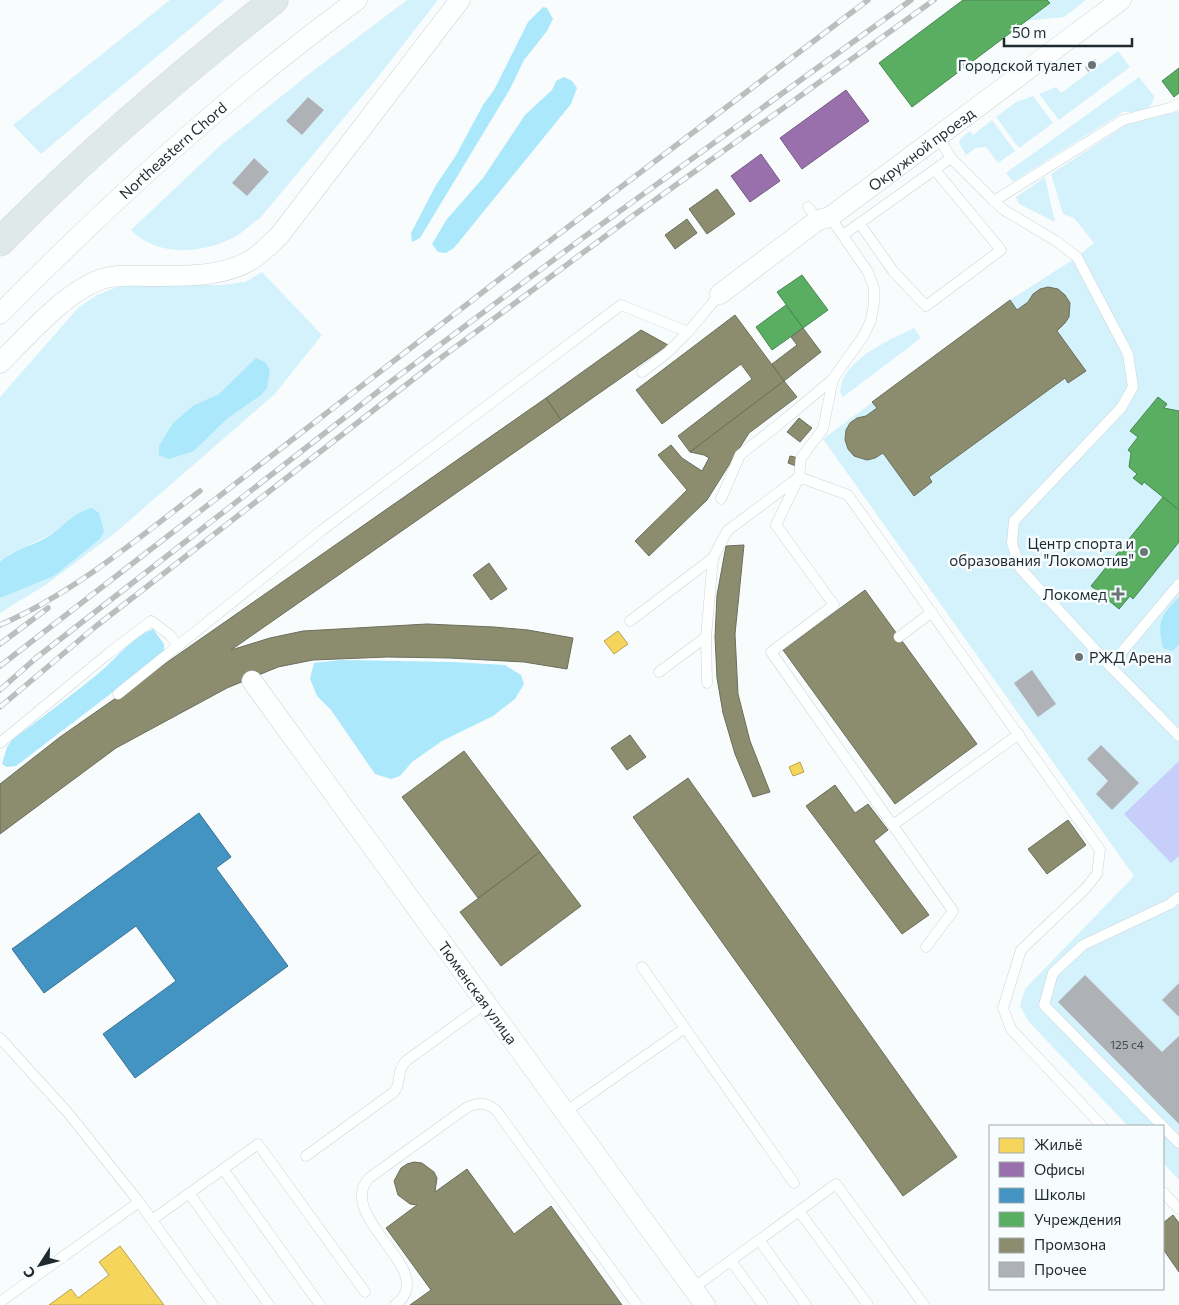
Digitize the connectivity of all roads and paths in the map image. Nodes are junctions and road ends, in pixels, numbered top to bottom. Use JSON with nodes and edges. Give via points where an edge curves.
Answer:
{"nodes":[{"id":1,"x":274,"y":0,"type":"edge"},
{"id":2,"x":357,"y":0,"type":"edge"},
{"id":3,"x":460,"y":0,"type":"edge"},
{"id":4,"x":1121,"y":0,"type":"edge"},
{"id":5,"x":1179,"y":104,"type":"edge"},
{"id":6,"x":938,"y":138,"type":"junction"},
{"id":7,"x":951,"y":158,"type":"junction"},
{"id":8,"x":935,"y":170,"type":"junction"},
{"id":9,"x":994,"y":201,"type":"junction"},
{"id":10,"x":819,"y":215,"type":"junction"},
{"id":11,"x":860,"y":224,"type":"junction"},
{"id":12,"x":843,"y":235,"type":"junction"},
{"id":13,"x":0,"y":242,"type":"edge"},
{"id":14,"x":720,"y":294,"type":"joint"},
{"id":15,"x":0,"y":314,"type":"edge"},
{"id":16,"x":688,"y":332,"type":"junction"},
{"id":17,"x":0,"y":363,"type":"edge"},
{"id":18,"x":642,"y":372,"type":"dead end"},
{"id":19,"x":833,"y":379,"type":"junction"},
{"id":20,"x":799,"y":478,"type":"junction"},
{"id":21,"x":721,"y":499,"type":"dead end"},
{"id":22,"x":713,"y":558,"type":"junction"},
{"id":23,"x":1179,"y":584,"type":"edge"},
{"id":24,"x":932,"y":612,"type":"junction"},
{"id":25,"x":630,"y":621,"type":"dead end"},
{"id":26,"x":706,"y":637,"type":"junction"},
{"id":27,"x":899,"y":637,"type":"dead end"},
{"id":28,"x":178,"y":646,"type":"junction"},
{"id":29,"x":1110,"y":666,"type":"junction"},
{"id":30,"x":659,"y":672,"type":"dead end"},
{"id":31,"x":252,"y":681,"type":"dead end"},
{"id":32,"x":707,"y":683,"type":"dead end"},
{"id":33,"x":118,"y":694,"type":"dead end"},
{"id":34,"x":1019,"y":734,"type":"junction"},
{"id":35,"x":1179,"y":736,"type":"edge"},
{"id":36,"x":0,"y":742,"type":"edge"},
{"id":37,"x":893,"y":825,"type":"junction"},
{"id":38,"x":1179,"y":897,"type":"edge"},
{"id":39,"x":926,"y":947,"type":"dead end"},
{"id":40,"x":642,"y":967,"type":"dead end"},
{"id":41,"x":486,"y":1004,"type":"junction"},
{"id":42,"x":685,"y":1028,"type":"junction"},
{"id":43,"x":0,"y":1038,"type":"edge"},
{"id":44,"x":565,"y":1112,"type":"junction"},
{"id":45,"x":1101,"y":1125,"type":"edge"},
{"id":46,"x":1161,"y":1125,"type":"edge"},
{"id":47,"x":1164,"y":1128,"type":"edge"},
{"id":48,"x":1179,"y":1143,"type":"edge"},
{"id":49,"x":306,"y":1156,"type":"dead end"},
{"id":50,"x":223,"y":1169,"type":"junction"},
{"id":51,"x":794,"y":1183,"type":"dead end"},
{"id":52,"x":189,"y":1193,"type":"junction"},
{"id":53,"x":1164,"y":1193,"type":"edge"},
{"id":54,"x":139,"y":1202,"type":"junction"},
{"id":55,"x":1179,"y":1209,"type":"edge"},
{"id":56,"x":799,"y":1211,"type":"junction"},
{"id":57,"x":152,"y":1220,"type":"junction"},
{"id":58,"x":759,"y":1240,"type":"junction"},
{"id":59,"x":731,"y":1261,"type":"junction"},
{"id":60,"x":693,"y":1288,"type":"junction"},
{"id":61,"x":365,"y":1292,"type":"dead end"},
{"id":62,"x":0,"y":1302,"type":"edge"},
{"id":63,"x":213,"y":1305,"type":"edge"},
{"id":64,"x":269,"y":1305,"type":"edge"},
{"id":65,"x":320,"y":1305,"type":"edge"},
{"id":66,"x":395,"y":1305,"type":"edge"},
{"id":67,"x":636,"y":1305,"type":"edge"},
{"id":68,"x":705,"y":1305,"type":"edge"},
{"id":69,"x":763,"y":1305,"type":"edge"},
{"id":70,"x":806,"y":1305,"type":"edge"},
{"id":71,"x":868,"y":1305,"type":"edge"},
{"id":72,"x":924,"y":1305,"type":"edge"}],
"edges":[{"from":1,"to":13,"type":"main road","via":[[112,135]]},
{"from":2,"to":15,"type":"street","name":"Northeastern Chord","via":[[236,95],[142,176]]},
{"from":3,"to":17,"type":"street","via":[[279,236],[254,259],[213,274],[116,276],[85,286],[64,301]]},
{"from":4,"to":6,"type":"street","name":"Окружной проезд"},
{"from":5,"to":9,"type":"lane","via":[[1122,120]]},
{"from":6,"to":7,"type":"lane"},
{"from":6,"to":10,"type":"street","name":"Окружной проезд"},
{"from":7,"to":8,"type":"lane"},
{"from":7,"to":9,"type":"lane"},
{"from":8,"to":11,"type":"lane"},
{"from":8,"to":11,"type":"lane","via":[[1001,250],[926,306],[893,271]]},
{"from":9,"to":29,"type":"lane","via":[[1077,257],[1128,354],[1134,388],[1121,408],[1014,521],[1012,543],[1020,568]]},
{"from":10,"to":12,"type":"lane"},
{"from":10,"to":14,"type":"street","name":"Окружной проезд"},
{"from":11,"to":12,"type":"lane"},
{"from":12,"to":19,"type":"lane","via":[[868,272],[874,288],[874,303],[864,335]]},
{"from":14,"to":16,"type":"lane"},
{"from":16,"to":18,"type":"lane","via":[[667,354]]},
{"from":16,"to":28,"type":"lane","via":[[621,305],[322,531]]},
{"from":19,"to":20,"type":"lane","via":[[823,428],[801,458]]},
{"from":19,"to":21,"type":"lane","via":[[740,455]]},
{"from":20,"to":22,"type":"lane","via":[[727,531]]},
{"from":20,"to":24,"type":"lane","via":[[848,495]]},
{"from":20,"to":37,"type":"lane","via":[[776,525],[834,605],[771,652]]},
{"from":22,"to":25,"type":"lane"},
{"from":22,"to":26,"type":"lane"},
{"from":23,"to":29,"type":"lane"},
{"from":24,"to":27,"type":"lane"},
{"from":24,"to":34,"type":"lane"},
{"from":26,"to":30,"type":"lane"},
{"from":26,"to":32,"type":"lane"},
{"from":28,"to":33,"type":"lane"},
{"from":28,"to":36,"type":"lane","via":[[170,635],[151,622]]},
{"from":29,"to":35,"type":"lane"},
{"from":31,"to":41,"type":"street","name":"Тюменская улица"},
{"from":34,"to":37,"type":"lane"},
{"from":34,"to":45,"type":"lane","via":[[1100,850],[1097,874],[1091,882],[1021,950],[1003,1008],[1011,1028]]},
{"from":37,"to":39,"type":"lane","via":[[953,911]]},
{"from":38,"to":46,"type":"lane","via":[[1083,945],[1053,973],[1044,1005]]},
{"from":40,"to":42,"type":"lane"},
{"from":41,"to":44,"type":"street","name":"Тюменская улица"},
{"from":41,"to":49,"type":"lane","via":[[406,1061],[394,1092]]},
{"from":42,"to":44,"type":"lane"},
{"from":42,"to":51,"type":"lane"},
{"from":43,"to":54,"type":"lane","via":[[69,1114]]},
{"from":44,"to":60,"type":"street","name":"Тюменская улица"},
{"from":47,"to":48,"type":"lane"},
{"from":50,"to":52,"type":"lane"},
{"from":50,"to":61,"type":"lane","via":[[258,1144]]},
{"from":50,"to":65,"type":"lane"},
{"from":52,"to":57,"type":"lane"},
{"from":52,"to":64,"type":"lane"},
{"from":53,"to":55,"type":"lane"},
{"from":54,"to":57,"type":"lane"},
{"from":54,"to":62,"type":"lane"},
{"from":56,"to":58,"type":"lane"},
{"from":56,"to":71,"type":"lane"},
{"from":56,"to":72,"type":"lane","via":[[836,1184]]},
{"from":57,"to":63,"type":"lane"},
{"from":58,"to":59,"type":"lane"},
{"from":58,"to":70,"type":"lane"},
{"from":59,"to":60,"type":"lane"},
{"from":59,"to":69,"type":"lane"},
{"from":60,"to":68,"type":"street","name":"Тюменская улица"},
{"from":66,"to":67,"type":"lane","via":[[404,1296],[408,1281],[404,1269],[368,1216],[363,1189],[369,1178],[466,1108],[484,1103],[496,1110]]}]}
